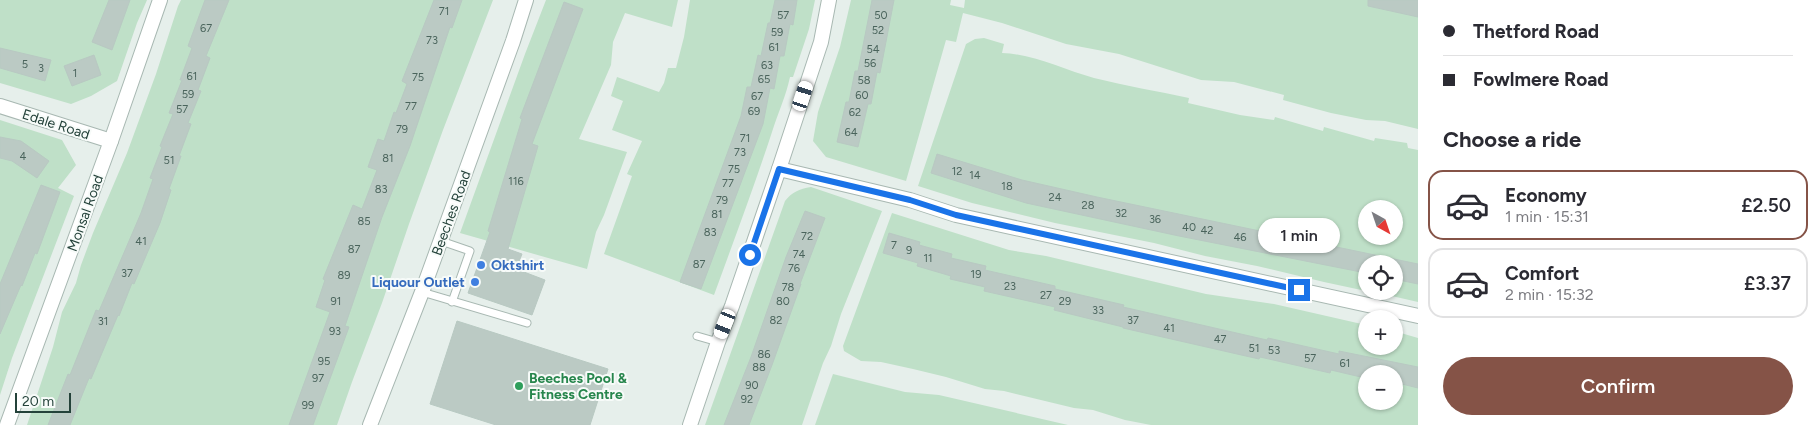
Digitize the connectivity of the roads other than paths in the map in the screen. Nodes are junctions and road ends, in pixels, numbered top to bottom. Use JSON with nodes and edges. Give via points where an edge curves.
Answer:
{"nodes":[{"id":1,"x":160,"y":0,"type":"edge"},
{"id":2,"x":526,"y":0,"type":"edge"},
{"id":3,"x":829,"y":0,"type":"edge"},
{"id":4,"x":0,"y":106,"type":"edge"},
{"id":5,"x":111,"y":141,"type":"junction"},
{"id":6,"x":779,"y":169,"type":"junction"},
{"id":7,"x":441,"y":241,"type":"junction"},
{"id":8,"x":422,"y":292,"type":"junction"},
{"id":9,"x":452,"y":302,"type":"junction"},
{"id":10,"x":1418,"y":316,"type":"edge"},
{"id":11,"x":527,"y":324,"type":"dead end"},
{"id":12,"x":697,"y":336,"type":"dead end"},
{"id":13,"x":718,"y":342,"type":"junction"},
{"id":14,"x":7,"y":425,"type":"edge"},
{"id":15,"x":370,"y":425,"type":"edge"},
{"id":16,"x":690,"y":425,"type":"edge"}],
"edges":[{"from":1,"to":5,"type":"street","name":"Monsal Road"},
{"from":2,"to":7,"type":"street","name":"Beeches Road"},
{"from":3,"to":6,"type":"street","via":[[821,42]]},
{"from":4,"to":5,"type":"street","name":"Edale Road"},
{"from":5,"to":14,"type":"street","name":"Monsal Road"},
{"from":6,"to":10,"type":"street","via":[[910,200],[956,215]]},
{"from":6,"to":13,"type":"street"},
{"from":7,"to":8,"type":"street","name":"Beeches Road"},
{"from":7,"to":9,"type":"lane","via":[[470,250]]},
{"from":8,"to":9,"type":"lane"},
{"from":8,"to":15,"type":"street","name":"Beeches Road"},
{"from":9,"to":11,"type":"lane"},
{"from":12,"to":13,"type":"lane"},
{"from":13,"to":16,"type":"street"}]}
